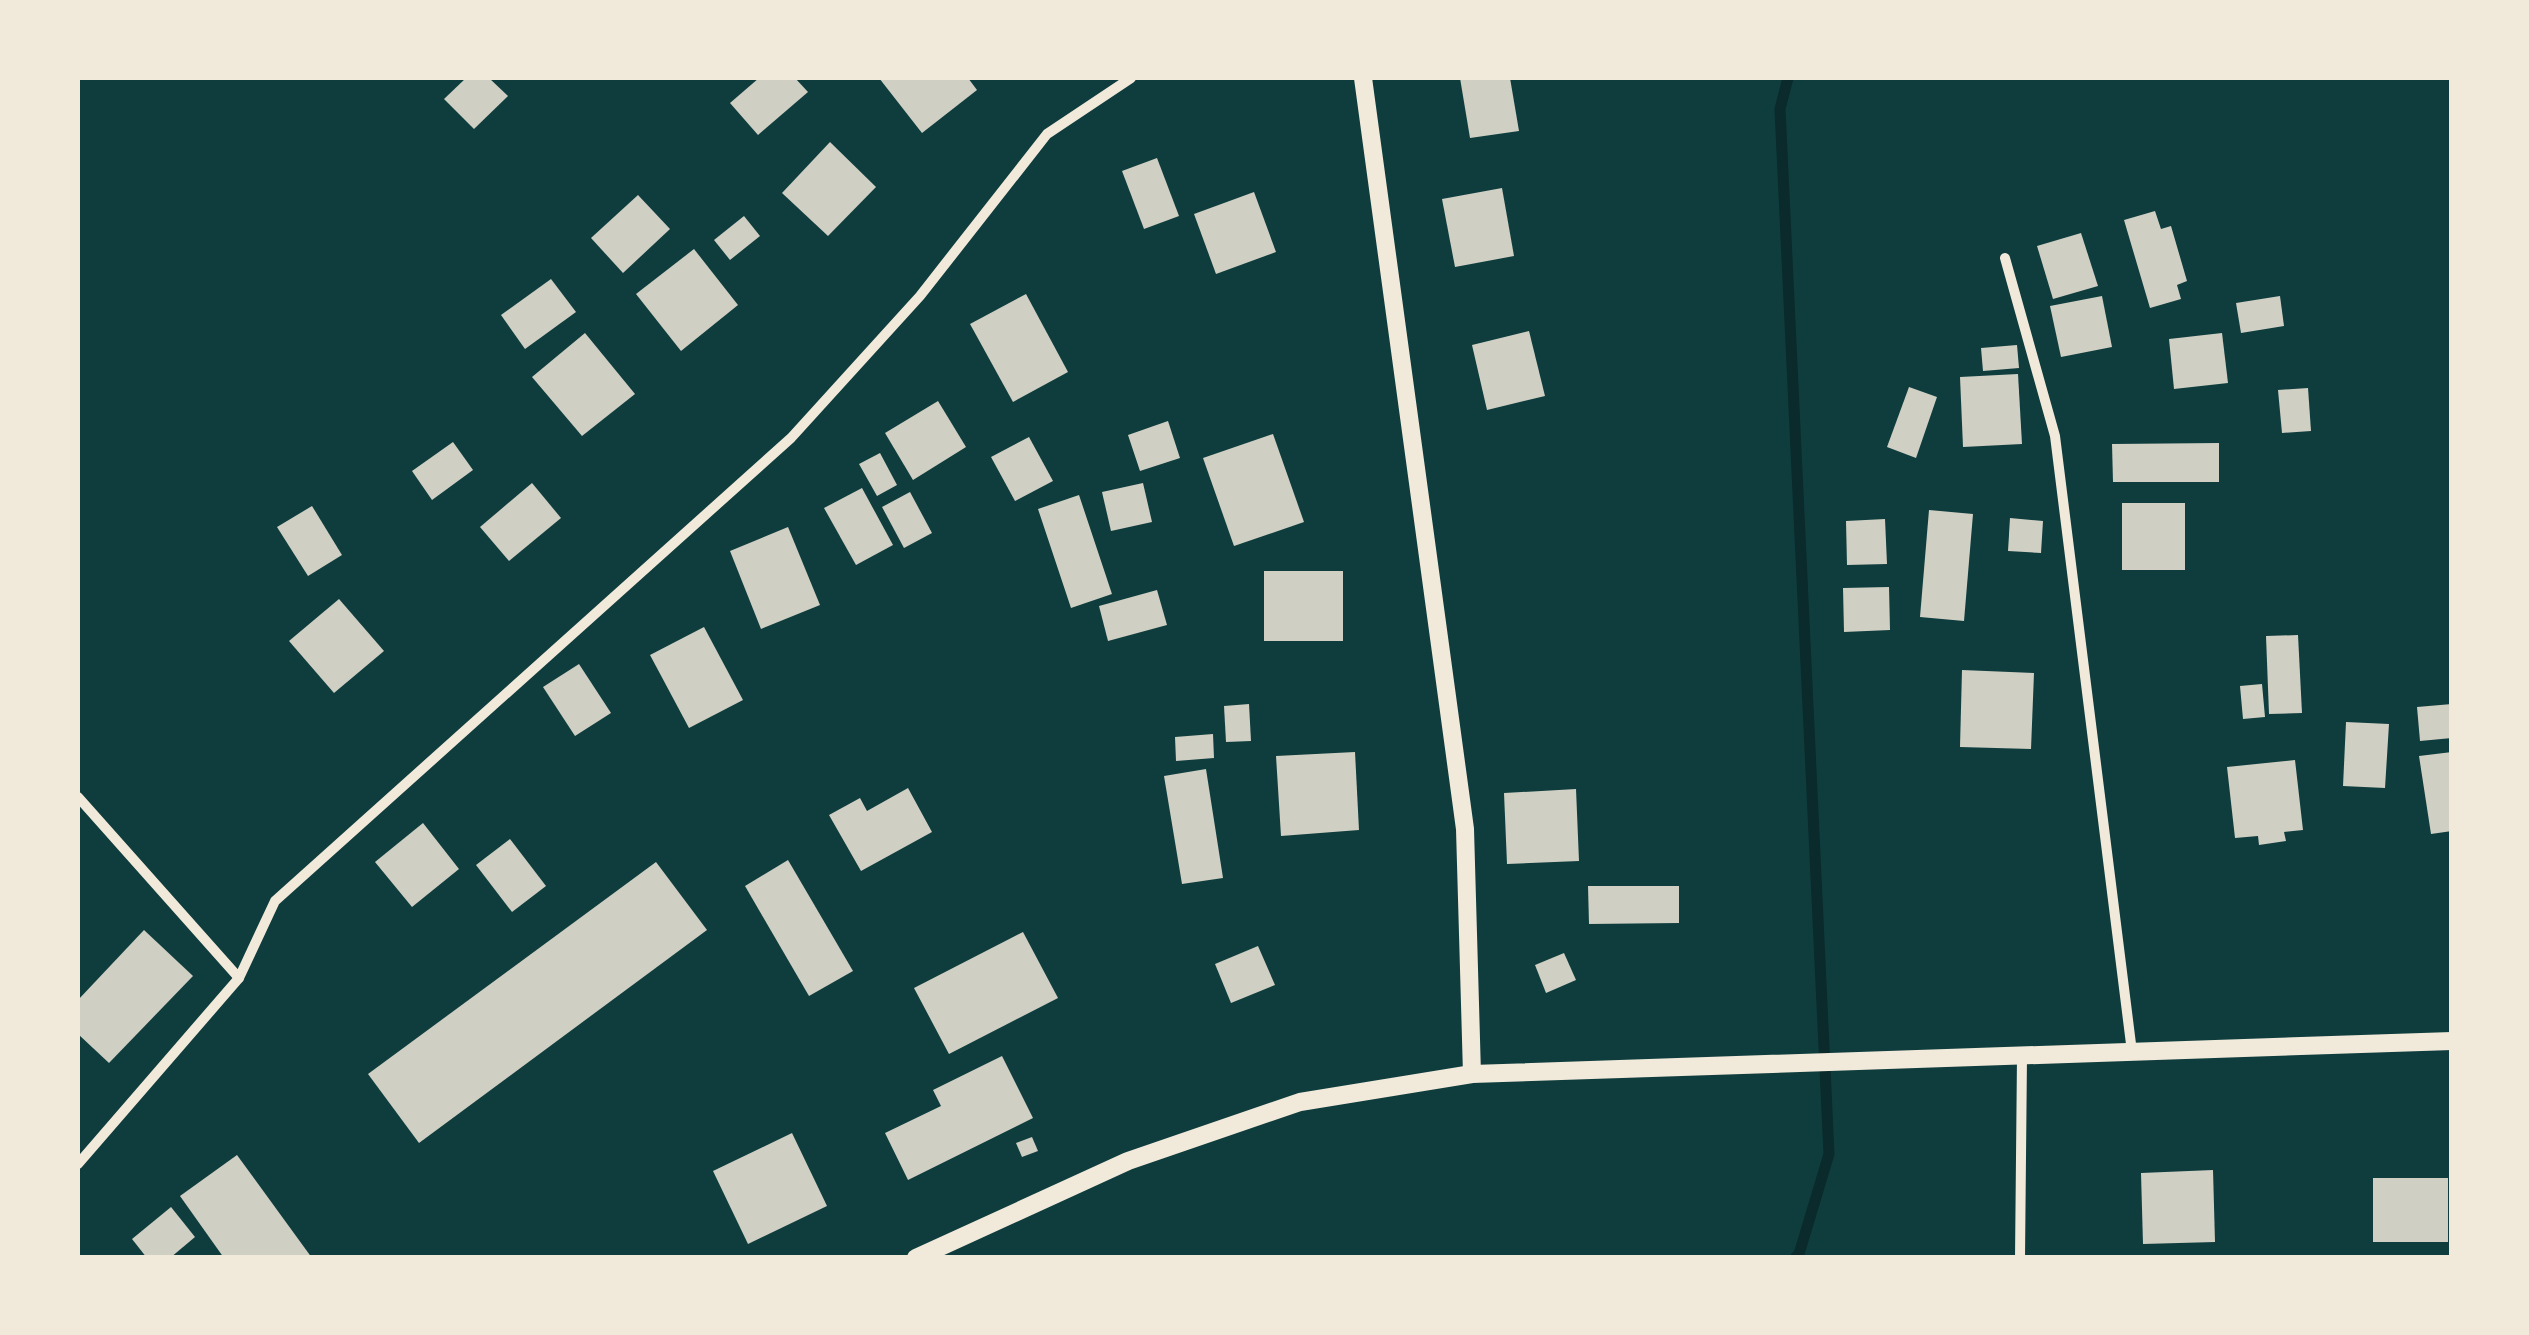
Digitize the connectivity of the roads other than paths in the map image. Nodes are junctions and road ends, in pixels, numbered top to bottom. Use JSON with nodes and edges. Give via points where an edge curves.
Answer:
{"nodes":[{"id":1,"x":1130,"y":78,"type":"edge"},
{"id":2,"x":1363,"y":78,"type":"edge"},
{"id":3,"x":2004,"y":258,"type":"dead end"},
{"id":4,"x":78,"y":797,"type":"edge"},
{"id":5,"x":239,"y":978,"type":"junction"},
{"id":6,"x":2452,"y":1042,"type":"edge"},
{"id":7,"x":2132,"y":1052,"type":"junction"},
{"id":8,"x":2022,"y":1056,"type":"junction"},
{"id":9,"x":1472,"y":1074,"type":"junction"},
{"id":10,"x":78,"y":1164,"type":"edge"},
{"id":11,"x":916,"y":1258,"type":"edge"},
{"id":12,"x":2020,"y":1258,"type":"edge"}],
"edges":[{"from":1,"to":5,"type":"street","via":[[1046,134],[920,296],[790,438],[275,901]]},
{"from":2,"to":9,"type":"street","via":[[1465,829]]},
{"from":3,"to":7,"type":"street","via":[[2055,436]]},
{"from":4,"to":5,"type":"street"},
{"from":5,"to":10,"type":"street"},
{"from":6,"to":7,"type":"street"},
{"from":7,"to":8,"type":"street"},
{"from":8,"to":9,"type":"street"},
{"from":8,"to":12,"type":"street"},
{"from":9,"to":11,"type":"street","via":[[1300,1102],[1128,1161]]}]}
